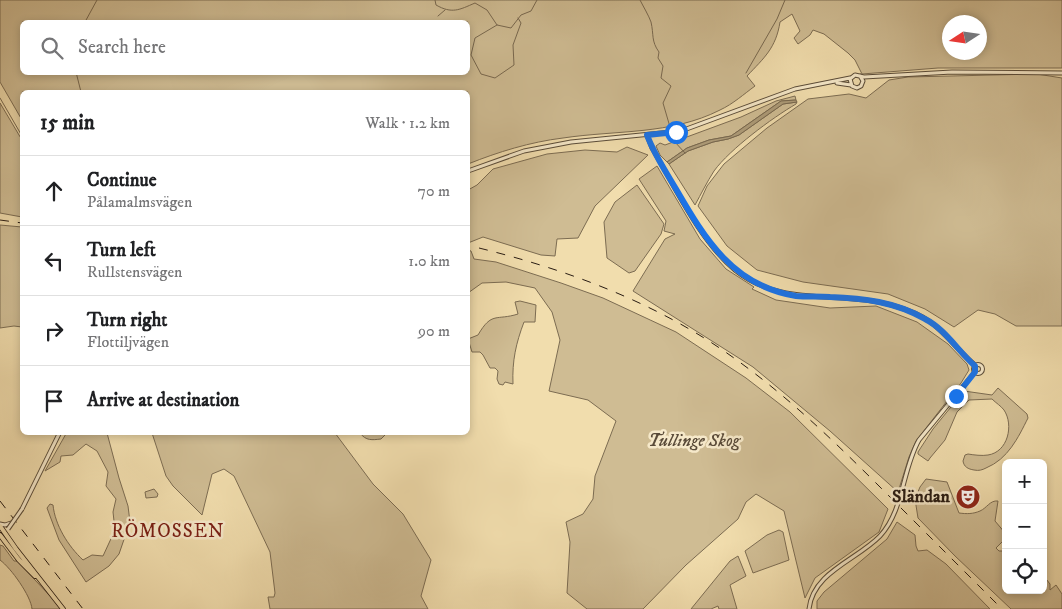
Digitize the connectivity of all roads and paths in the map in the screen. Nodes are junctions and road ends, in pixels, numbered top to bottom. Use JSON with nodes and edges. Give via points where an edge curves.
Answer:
{"nodes":[{"id":1,"x":1062,"y":72,"type":"edge"},
{"id":2,"x":860,"y":76,"type":"junction"},
{"id":3,"x":875,"y":77,"type":"junction"},
{"id":4,"x":850,"y":78,"type":"junction"},
{"id":5,"x":831,"y":83,"type":"junction"},
{"id":6,"x":863,"y":83,"type":"junction"},
{"id":7,"x":851,"y":85,"type":"junction"},
{"id":8,"x":647,"y":135,"type":"junction"},
{"id":9,"x":470,"y":170,"type":"edge"},
{"id":10,"x":975,"y":366,"type":"junction"},
{"id":11,"x":975,"y":372,"type":"junction"},
{"id":12,"x":59,"y":435,"type":"edge"},
{"id":13,"x":22,"y":509,"type":"junction"},
{"id":14,"x":3,"y":530,"type":"edge"},
{"id":15,"x":63,"y":609,"type":"edge"},
{"id":16,"x":809,"y":609,"type":"edge"}],
"edges":[{"from":1,"to":3,"type":"street","via":[[952,72]]},
{"from":2,"to":3,"type":"street"},
{"from":2,"to":4,"type":"street"},
{"from":2,"to":6,"type":"street"},
{"from":3,"to":6,"type":"street"},
{"from":4,"to":5,"type":"street"},
{"from":4,"to":7,"type":"street"},
{"from":5,"to":7,"type":"street"},
{"from":5,"to":8,"type":"street","via":[[794,89],[681,131]]},
{"from":6,"to":7,"type":"street","via":[[858,88]]},
{"from":8,"to":9,"type":"street","via":[[571,142],[524,151]]},
{"from":8,"to":10,"type":"street","via":[[704,236],[720,257],[750,280],[790,294],[860,298],[898,307],[930,321]]},
{"from":10,"to":11,"type":"street"},
{"from":10,"to":11,"type":"street","via":[[980,365],[982,369],[980,373]]},
{"from":11,"to":16,"type":"street","via":[[919,440],[888,524],[874,542],[820,583]]},
{"from":12,"to":13,"type":"street"},
{"from":13,"to":14,"type":"street","bridge":true},
{"from":13,"to":14,"type":"street","bridge":true},
{"from":14,"to":15,"type":"main road","via":[[19,560]]}]}
